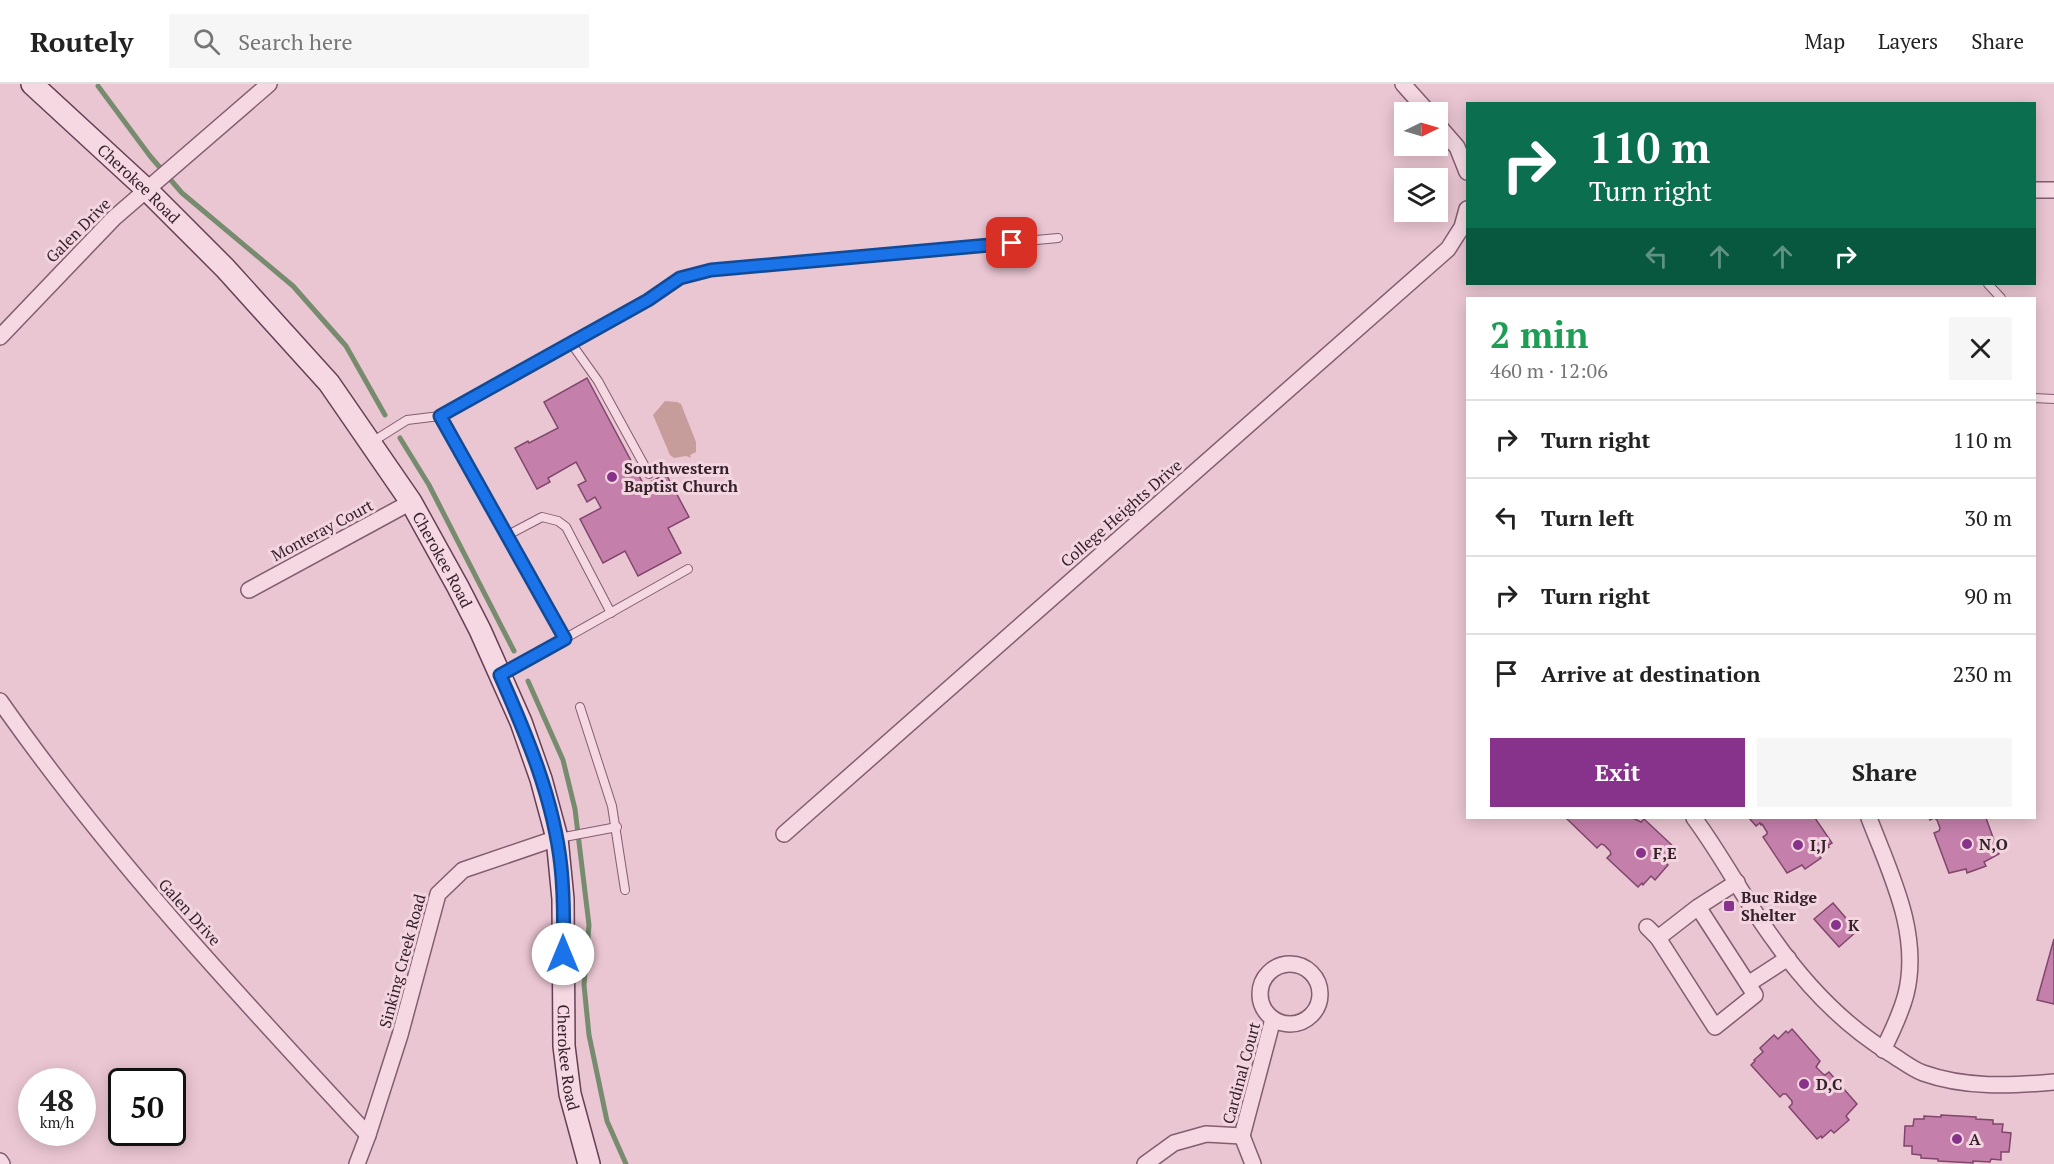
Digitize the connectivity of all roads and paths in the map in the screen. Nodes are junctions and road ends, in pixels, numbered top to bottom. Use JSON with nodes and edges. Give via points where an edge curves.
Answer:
{"nodes":[{"id":1,"x":269,"y":84,"type":"edge"},
{"id":2,"x":1403,"y":84,"type":"edge"},
{"id":3,"x":40,"y":87,"type":"edge"},
{"id":4,"x":1419,"y":102,"type":"edge"},
{"id":5,"x":1448,"y":136,"type":"edge"},
{"id":6,"x":1466,"y":170,"type":"edge"},
{"id":7,"x":146,"y":189,"type":"junction"},
{"id":8,"x":2036,"y":190,"type":"edge"},
{"id":9,"x":2054,"y":190,"type":"edge"},
{"id":10,"x":1466,"y":213,"type":"edge"},
{"id":11,"x":1059,"y":238,"type":"dead end"},
{"id":12,"x":1989,"y":285,"type":"edge"},
{"id":13,"x":2000,"y":297,"type":"edge"},
{"id":14,"x":0,"y":337,"type":"edge"},
{"id":15,"x":571,"y":343,"type":"junction"},
{"id":16,"x":2036,"y":398,"type":"edge"},
{"id":17,"x":2054,"y":399,"type":"edge"},
{"id":18,"x":440,"y":416,"type":"junction"},
{"id":19,"x":371,"y":443,"type":"junction"},
{"id":20,"x":649,"y":474,"type":"dead end"},
{"id":21,"x":411,"y":502,"type":"junction"},
{"id":22,"x":506,"y":536,"type":"junction"},
{"id":23,"x":688,"y":569,"type":"dead end"},
{"id":24,"x":249,"y":590,"type":"dead end"},
{"id":25,"x":611,"y":613,"type":"junction"},
{"id":26,"x":565,"y":639,"type":"junction"},
{"id":27,"x":500,"y":675,"type":"junction"},
{"id":28,"x":0,"y":701,"type":"edge"},
{"id":29,"x":580,"y":707,"type":"dead end"},
{"id":30,"x":1695,"y":819,"type":"edge"},
{"id":31,"x":1869,"y":819,"type":"edge"},
{"id":32,"x":616,"y":827,"type":"junction"},
{"id":33,"x":784,"y":834,"type":"dead end"},
{"id":34,"x":557,"y":838,"type":"junction"},
{"id":35,"x":1737,"y":882,"type":"junction"},
{"id":36,"x":625,"y":890,"type":"dead end"},
{"id":37,"x":1698,"y":907,"type":"junction"},
{"id":38,"x":1788,"y":958,"type":"junction"},
{"id":39,"x":1748,"y":984,"type":"junction"},
{"id":40,"x":1274,"y":1019,"type":"junction"},
{"id":41,"x":1883,"y":1050,"type":"junction"},
{"id":42,"x":2054,"y":1082,"type":"edge"},
{"id":43,"x":368,"y":1135,"type":"junction"},
{"id":44,"x":1242,"y":1136,"type":"junction"},
{"id":45,"x":357,"y":1164,"type":"edge"},
{"id":46,"x":589,"y":1164,"type":"edge"},
{"id":47,"x":1145,"y":1164,"type":"edge"},
{"id":48,"x":1253,"y":1164,"type":"edge"}],
"edges":[{"from":1,"to":7,"type":"street","name":"Galen Drive"},
{"from":2,"to":4,"type":"street"},
{"from":3,"to":7,"type":"main road","name":"Cherokee Road"},
{"from":5,"to":6,"type":"street"},
{"from":7,"to":14,"type":"street","name":"Galen Drive"},
{"from":7,"to":19,"type":"main road","name":"Cherokee Road","via":[[278,324],[329,383]]},
{"from":8,"to":9,"type":"street"},
{"from":10,"to":33,"type":"street","name":"College Heights Drive","via":[[1448,249]]},
{"from":11,"to":15,"type":"lane","via":[[711,270],[680,278]]},
{"from":12,"to":13,"type":"lane"},
{"from":15,"to":18,"type":"lane"},
{"from":15,"to":20,"type":"lane","via":[[598,381]]},
{"from":16,"to":17,"type":"lane"},
{"from":18,"to":19,"type":"lane","via":[[407,420]]},
{"from":18,"to":22,"type":"lane"},
{"from":19,"to":21,"type":"main road","name":"Cherokee Road"},
{"from":21,"to":24,"type":"street","name":"Monteray Court"},
{"from":21,"to":27,"type":"main road","name":"Cherokee Road","via":[[459,587]]},
{"from":22,"to":25,"type":"lane","via":[[542,517],[558,521],[566,527]]},
{"from":22,"to":26,"type":"lane"},
{"from":23,"to":25,"type":"lane"},
{"from":25,"to":26,"type":"lane"},
{"from":26,"to":27,"type":"lane"},
{"from":27,"to":34,"type":"main road","name":"Cherokee Road","via":[[532,752]]},
{"from":28,"to":43,"type":"street","name":"Galen Drive","via":[[134,876]]},
{"from":29,"to":32,"type":"lane"},
{"from":30,"to":35,"type":"street"},
{"from":31,"to":41,"type":"street","via":[[1899,897],[1909,950],[1906,995]]},
{"from":32,"to":34,"type":"lane"},
{"from":32,"to":36,"type":"lane"},
{"from":34,"to":43,"type":"street","name":"Sinking Creek Road","via":[[463,870],[438,894]]},
{"from":34,"to":46,"type":"main road","name":"Cherokee Road","via":[[563,898],[564,1046],[570,1094]]},
{"from":35,"to":37,"type":"street"},
{"from":35,"to":38,"type":"street"},
{"from":37,"to":39,"type":"street"},
{"from":37,"to":39,"type":"street","via":[[1653,932],[1715,1027],[1755,995]]},
{"from":38,"to":39,"type":"street"},
{"from":38,"to":41,"type":"street","via":[[1829,1005]]},
{"from":40,"to":40,"type":"street","name":"Cardinal Court","via":[[1296,1024],[1315,1011],[1320,988],[1307,969],[1285,964],[1266,977],[1261,999],[1265,1011]]},
{"from":40,"to":44,"type":"street","name":"Cardinal Court"},
{"from":41,"to":42,"type":"street","via":[[1920,1072],[1962,1083]]},
{"from":43,"to":45,"type":"street","name":"Sinking Creek Road"},
{"from":44,"to":47,"type":"street","via":[[1206,1134],[1174,1143]]},
{"from":44,"to":48,"type":"street"}]}
